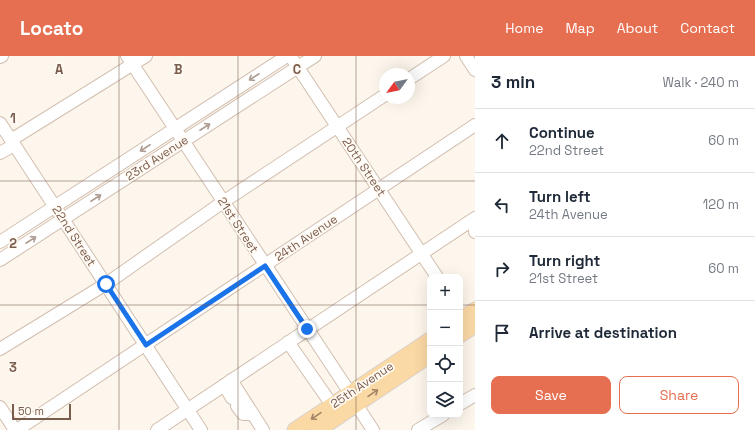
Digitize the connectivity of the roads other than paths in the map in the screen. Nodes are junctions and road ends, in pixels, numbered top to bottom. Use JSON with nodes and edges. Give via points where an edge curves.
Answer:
{"nodes":[{"id":1,"x":146,"y":56,"type":"edge"},
{"id":2,"x":287,"y":56,"type":"edge"},
{"id":3,"x":291,"y":56,"type":"edge"},
{"id":4,"x":315,"y":56,"type":"edge"},
{"id":5,"x":444,"y":56,"type":"edge"},
{"id":6,"x":466,"y":56,"type":"edge"},
{"id":7,"x":130,"y":60,"type":"edge"},
{"id":8,"x":298,"y":67,"type":"junction"},
{"id":9,"x":475,"y":70,"type":"edge"},
{"id":10,"x":415,"y":75,"type":"edge"},
{"id":11,"x":379,"y":99,"type":"edge"},
{"id":12,"x":0,"y":123,"type":"edge"},
{"id":13,"x":475,"y":125,"type":"edge"},
{"id":14,"x":337,"y":126,"type":"junction"},
{"id":15,"x":175,"y":129,"type":"junction"},
{"id":16,"x":183,"y":141,"type":"junction"},
{"id":17,"x":13,"y":142,"type":"junction"},
{"id":18,"x":0,"y":153,"type":"edge"},
{"id":19,"x":379,"y":190,"type":"junction"},
{"id":20,"x":223,"y":202,"type":"junction"},
{"id":21,"x":55,"y":207,"type":"junction"},
{"id":22,"x":475,"y":218,"type":"edge"},
{"id":23,"x":63,"y":219,"type":"junction"},
{"id":24,"x":0,"y":242,"type":"edge"},
{"id":25,"x":422,"y":254,"type":"junction"},
{"id":26,"x":0,"y":260,"type":"edge"},
{"id":27,"x":265,"y":266,"type":"junction"},
{"id":28,"x":435,"y":274,"type":"edge"},
{"id":29,"x":106,"y":284,"type":"junction"},
{"id":30,"x":307,"y":329,"type":"junction"},
{"id":31,"x":288,"y":342,"type":"junction"},
{"id":32,"x":427,"y":342,"type":"edge"},
{"id":33,"x":146,"y":345,"type":"junction"},
{"id":34,"x":0,"y":349,"type":"edge"},
{"id":35,"x":427,"y":357,"type":"edge"},
{"id":36,"x":227,"y":383,"type":"junction"},
{"id":37,"x":475,"y":395,"type":"edge"},
{"id":38,"x":353,"y":399,"type":"junction"},
{"id":39,"x":463,"y":402,"type":"edge"},
{"id":40,"x":332,"y":406,"type":"junction"},
{"id":41,"x":0,"y":407,"type":"edge"},
{"id":42,"x":187,"y":409,"type":"junction"},
{"id":43,"x":253,"y":414,"type":"junction"},
{"id":44,"x":438,"y":418,"type":"edge"},
{"id":45,"x":16,"y":430,"type":"edge"},
{"id":46,"x":157,"y":430,"type":"edge"},
{"id":47,"x":201,"y":430,"type":"edge"},
{"id":48,"x":264,"y":430,"type":"edge"},
{"id":49,"x":295,"y":430,"type":"edge"},
{"id":50,"x":318,"y":430,"type":"edge"},
{"id":51,"x":373,"y":430,"type":"edge"},
{"id":52,"x":418,"y":430,"type":"edge"}],
"edges":[{"from":1,"to":7,"type":"street"},
{"from":2,"to":15,"type":"street","name":"23rd Avenue","one_way":true},
{"from":3,"to":8,"type":"street","name":"20th Street"},
{"from":4,"to":8,"type":"street","name":"23rd Avenue"},
{"from":5,"to":10,"type":"street"},
{"from":6,"to":9,"type":"street"},
{"from":7,"to":15,"type":"street","name":"21st Street"},
{"from":7,"to":17,"type":"street"},
{"from":8,"to":14,"type":"street","name":"20th Street"},
{"from":16,"to":8,"type":"street","name":"23rd Avenue","one_way":true},
{"from":11,"to":14,"type":"street"},
{"from":12,"to":17,"type":"street","name":"22nd Street"},
{"from":13,"to":19,"type":"street","name":"24th Avenue"},
{"from":14,"to":19,"type":"street","name":"20th Street"},
{"from":14,"to":20,"type":"street"},
{"from":15,"to":16,"type":"street","name":"21st Street"},
{"from":15,"to":21,"type":"street","name":"23rd Avenue","one_way":true},
{"from":16,"to":20,"type":"street","name":"21st Street"},
{"from":23,"to":16,"type":"street","name":"23rd Avenue","one_way":true},
{"from":17,"to":18,"type":"street"},
{"from":17,"to":21,"type":"street","name":"22nd Street"},
{"from":19,"to":25,"type":"street","name":"20th Street"},
{"from":19,"to":27,"type":"street","name":"24th Avenue"},
{"from":20,"to":27,"type":"street","name":"21st Street"},
{"from":20,"to":29,"type":"street"},
{"from":21,"to":23,"type":"street","name":"22nd Street"},
{"from":21,"to":24,"type":"street","name":"23rd Avenue"},
{"from":22,"to":25,"type":"street"},
{"from":26,"to":23,"type":"street","name":"23rd Avenue","one_way":true},
{"from":23,"to":29,"type":"street","name":"22nd Street"},
{"from":25,"to":28,"type":"street","name":"20th Street"},
{"from":25,"to":30,"type":"street"},
{"from":27,"to":30,"type":"street","name":"21st Street"},
{"from":27,"to":33,"type":"street","name":"24th Avenue"},
{"from":29,"to":33,"type":"street","name":"22nd Street"},
{"from":29,"to":34,"type":"street"},
{"from":30,"to":31,"type":"street"},
{"from":30,"to":38,"type":"street","name":"21st Street"},
{"from":31,"to":36,"type":"street"},
{"from":31,"to":40,"type":"street"},
{"from":32,"to":38,"type":"main road","name":"25th Avenue"},
{"from":33,"to":42,"type":"street","name":"22nd Street"},
{"from":33,"to":45,"type":"street","name":"24th Avenue"},
{"from":38,"to":35,"type":"main road","name":"25th Avenue","one_way":true},
{"from":36,"to":42,"type":"street"},
{"from":36,"to":43,"type":"street"},
{"from":36,"to":43,"type":"street","via":[[234,402],[243,414]]},
{"from":37,"to":39,"type":"street"},
{"from":38,"to":40,"type":"main road","name":"25th Avenue"},
{"from":38,"to":50,"type":"main road","name":"25th Avenue"},
{"from":38,"to":51,"type":"street","name":"21st Street"},
{"from":40,"to":49,"type":"main road","name":"25th Avenue","one_way":true},
{"from":41,"to":45,"type":"street"},
{"from":42,"to":46,"type":"street"},
{"from":42,"to":47,"type":"street","name":"22nd Street"},
{"from":43,"to":48,"type":"street"},
{"from":44,"to":52,"type":"street"}]}
